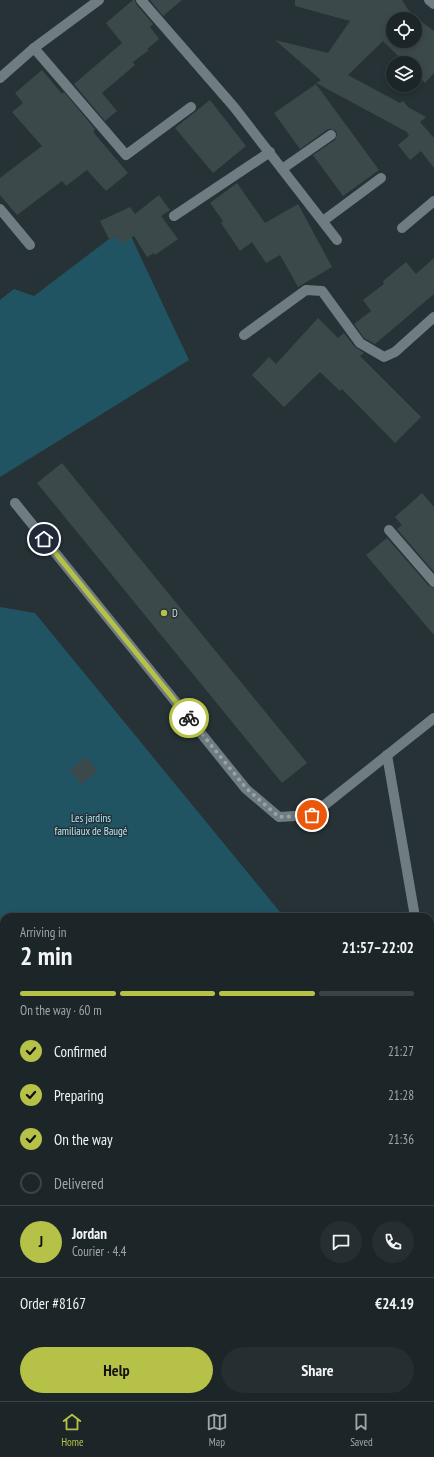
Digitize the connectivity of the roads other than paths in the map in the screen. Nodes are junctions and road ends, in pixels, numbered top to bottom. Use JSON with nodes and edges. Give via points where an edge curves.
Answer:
{"nodes":[{"id":1,"x":99,"y":0,"type":"edge"},
{"id":2,"x":140,"y":0,"type":"edge"},
{"id":3,"x":429,"y":0,"type":"edge"},
{"id":4,"x":434,"y":4,"type":"edge"},
{"id":5,"x":34,"y":48,"type":"junction"},
{"id":6,"x":0,"y":78,"type":"edge"},
{"id":7,"x":191,"y":107,"type":"dead end"},
{"id":8,"x":331,"y":135,"type":"dead end"},
{"id":9,"x":270,"y":152,"type":"junction"},
{"id":10,"x":282,"y":169,"type":"junction"},
{"id":11,"x":381,"y":178,"type":"dead end"},
{"id":12,"x":434,"y":201,"type":"edge"},
{"id":13,"x":0,"y":209,"type":"edge"},
{"id":14,"x":174,"y":216,"type":"dead end"},
{"id":15,"x":323,"y":221,"type":"junction"},
{"id":16,"x":402,"y":228,"type":"dead end"},
{"id":17,"x":337,"y":240,"type":"dead end"},
{"id":18,"x":30,"y":245,"type":"dead end"},
{"id":19,"x":434,"y":317,"type":"edge"},
{"id":20,"x":244,"y":335,"type":"dead end"},
{"id":21,"x":15,"y":503,"type":"dead end"},
{"id":22,"x":389,"y":530,"type":"dead end"},
{"id":23,"x":434,"y":582,"type":"edge"},
{"id":24,"x":434,"y":718,"type":"edge"},
{"id":25,"x":387,"y":755,"type":"junction"},
{"id":26,"x":414,"y":913,"type":"edge"}],
"edges":[{"from":1,"to":5,"type":"street"},
{"from":2,"to":9,"type":"street"},
{"from":3,"to":4,"type":"street"},
{"from":5,"to":6,"type":"street"},
{"from":5,"to":7,"type":"street","via":[[126,155]]},
{"from":8,"to":10,"type":"street"},
{"from":9,"to":10,"type":"street"},
{"from":9,"to":14,"type":"street"},
{"from":10,"to":15,"type":"street"},
{"from":11,"to":15,"type":"street"},
{"from":12,"to":16,"type":"street"},
{"from":13,"to":18,"type":"street"},
{"from":15,"to":17,"type":"street"},
{"from":19,"to":20,"type":"street","via":[[394,352],[384,357],[360,342],[322,292],[306,290]]},
{"from":21,"to":25,"type":"street","via":[[246,788],[279,817],[312,815]]},
{"from":22,"to":23,"type":"street"},
{"from":24,"to":25,"type":"street"},
{"from":25,"to":26,"type":"street"}]}
